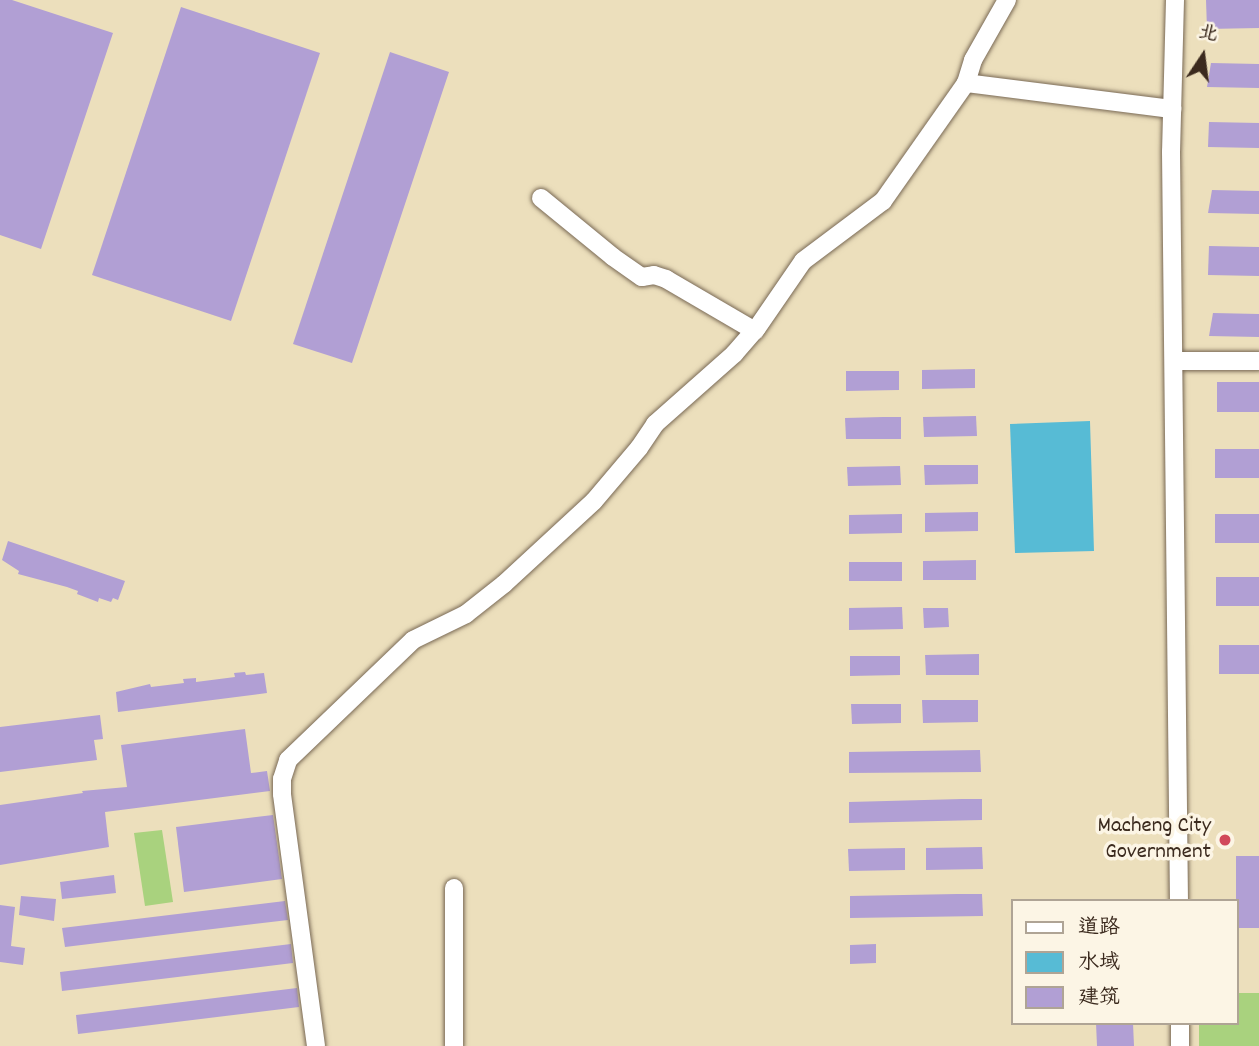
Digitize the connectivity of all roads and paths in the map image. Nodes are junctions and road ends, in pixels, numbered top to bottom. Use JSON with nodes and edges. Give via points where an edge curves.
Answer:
{"nodes":[{"id":1,"x":1007,"y":0,"type":"edge"},
{"id":2,"x":1175,"y":0,"type":"edge"},
{"id":3,"x":966,"y":83,"type":"junction"},
{"id":4,"x":1172,"y":108,"type":"junction"},
{"id":5,"x":541,"y":198,"type":"dead end"},
{"id":6,"x":755,"y":331,"type":"junction"},
{"id":7,"x":1174,"y":361,"type":"junction"},
{"id":8,"x":1259,"y":361,"type":"edge"},
{"id":9,"x":454,"y":888,"type":"dead end"},
{"id":10,"x":1179,"y":899,"type":"edge"},
{"id":11,"x":1180,"y":1025,"type":"edge"},
{"id":12,"x":316,"y":1046,"type":"edge"},
{"id":13,"x":454,"y":1046,"type":"edge"},
{"id":14,"x":1180,"y":1046,"type":"edge"}],
"edges":[{"from":1,"to":3,"type":"street","via":[[973,60]]},
{"from":2,"to":4,"type":"street"},
{"from":3,"to":4,"type":"street"},
{"from":3,"to":6,"type":"street","via":[[883,201],[803,261]]},
{"from":4,"to":7,"type":"street"},
{"from":5,"to":6,"type":"street","via":[[642,276],[666,279]]},
{"from":6,"to":12,"type":"street","via":[[656,424],[566,528],[466,614],[413,640],[288,760],[282,794]]},
{"from":7,"to":8,"type":"street"},
{"from":7,"to":10,"type":"street"},
{"from":9,"to":13,"type":"street"},
{"from":11,"to":14,"type":"street"}]}
